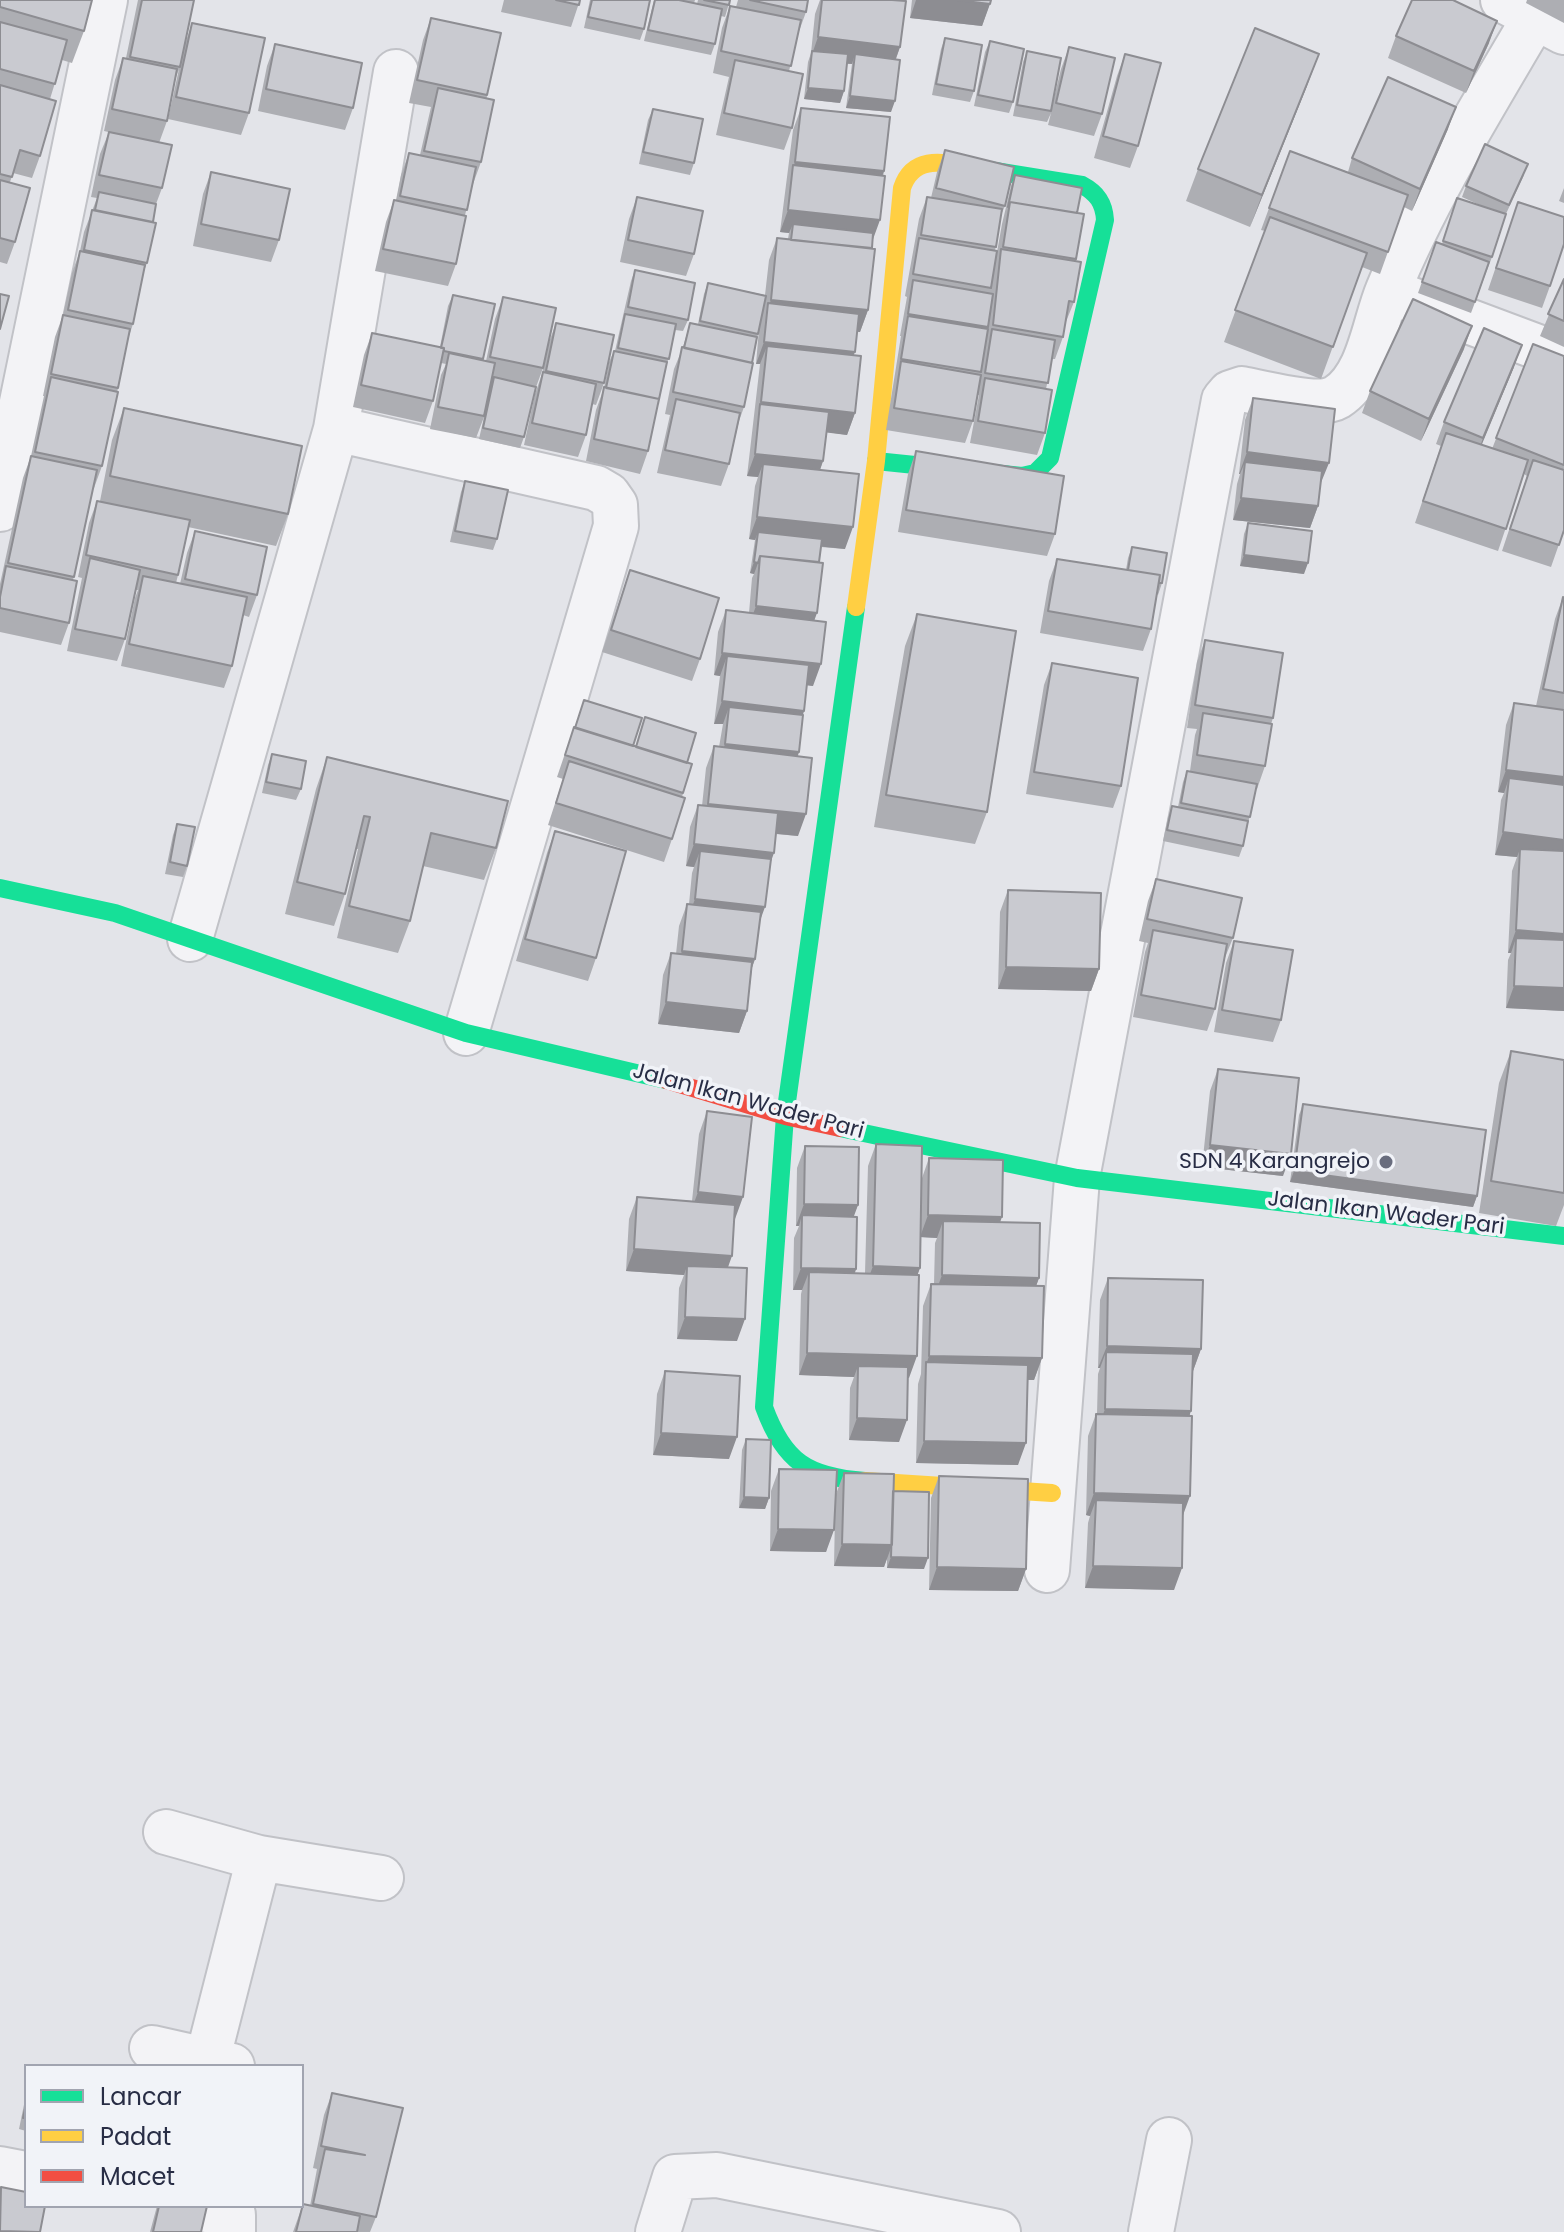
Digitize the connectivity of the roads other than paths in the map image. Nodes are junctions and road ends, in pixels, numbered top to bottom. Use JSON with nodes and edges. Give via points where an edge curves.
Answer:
{"nodes":[{"id":1,"x":105,"y":0,"type":"edge"},
{"id":2,"x":1534,"y":16,"type":"edge"},
{"id":3,"x":396,"y":72,"type":"dead end"},
{"id":4,"x":1388,"y":291,"type":"junction"},
{"id":5,"x":1564,"y":357,"type":"edge"},
{"id":6,"x":336,"y":429,"type":"junction"},
{"id":7,"x":876,"y":461,"type":"junction"},
{"id":8,"x":0,"y":509,"type":"edge"},
{"id":9,"x":0,"y":888,"type":"edge"},
{"id":10,"x":190,"y":939,"type":"junction"},
{"id":11,"x":466,"y":1033,"type":"junction"},
{"id":12,"x":785,"y":1116,"type":"junction"},
{"id":13,"x":1077,"y":1178,"type":"junction"},
{"id":14,"x":1564,"y":1236,"type":"edge"},
{"id":15,"x":1052,"y":1493,"type":"junction"},
{"id":16,"x":1047,"y":1570,"type":"dead end"},
{"id":17,"x":166,"y":1832,"type":"dead end"},
{"id":18,"x":259,"y":1858,"type":"junction"},
{"id":19,"x":381,"y":1878,"type":"dead end"},
{"id":20,"x":152,"y":2048,"type":"dead end"},
{"id":21,"x":219,"y":2063,"type":"edge"},
{"id":22,"x":1169,"y":2140,"type":"dead end"},
{"id":23,"x":0,"y":2169,"type":"edge"},
{"id":24,"x":24,"y":2174,"type":"edge"},
{"id":25,"x":194,"y":2208,"type":"edge"},
{"id":26,"x":234,"y":2218,"type":"edge"},
{"id":27,"x":658,"y":2232,"type":"edge"},
{"id":28,"x":998,"y":2232,"type":"edge"},
{"id":29,"x":1151,"y":2232,"type":"edge"}],
"edges":[{"from":1,"to":8,"type":"street"},
{"from":2,"to":4,"type":"street","via":[[1436,186]]},
{"from":3,"to":6,"type":"street"},
{"from":4,"to":5,"type":"street"},
{"from":4,"to":13,"type":"street","via":[[1361,370],[1335,399],[1321,402],[1242,389],[1224,400]]},
{"from":6,"to":10,"type":"street"},
{"from":6,"to":11,"type":"street","via":[[596,488],[615,505],[616,526],[583,645]]},
{"from":7,"to":7,"type":"street","via":[[1022,476],[1044,467],[1105,220],[1093,190],[941,162],[911,168],[902,188]]},
{"from":7,"to":12,"type":"street"},
{"from":9,"to":10,"type":"street","name":"Jalan Ikan Wader Pari","via":[[115,913]]},
{"from":10,"to":11,"type":"street","name":"Jalan Ikan Wader Pari"},
{"from":11,"to":12,"type":"street","name":"Jalan Ikan Wader Pari","via":[[676,1082]]},
{"from":12,"to":13,"type":"street","name":"Jalan Ikan Wader Pari"},
{"from":12,"to":15,"type":"street","via":[[764,1407],[784,1450],[827,1478]]},
{"from":13,"to":14,"type":"street","name":"Jalan Ikan Wader Pari"},
{"from":13,"to":15,"type":"street"},
{"from":15,"to":16,"type":"street"},
{"from":17,"to":18,"type":"street"},
{"from":18,"to":19,"type":"street"},
{"from":18,"to":21,"type":"street"},
{"from":20,"to":21,"type":"street"},
{"from":22,"to":29,"type":"street"},
{"from":23,"to":24,"type":"street"},
{"from":25,"to":26,"type":"street"},
{"from":27,"to":28,"type":"street","via":[[675,2177],[717,2175]]}]}
